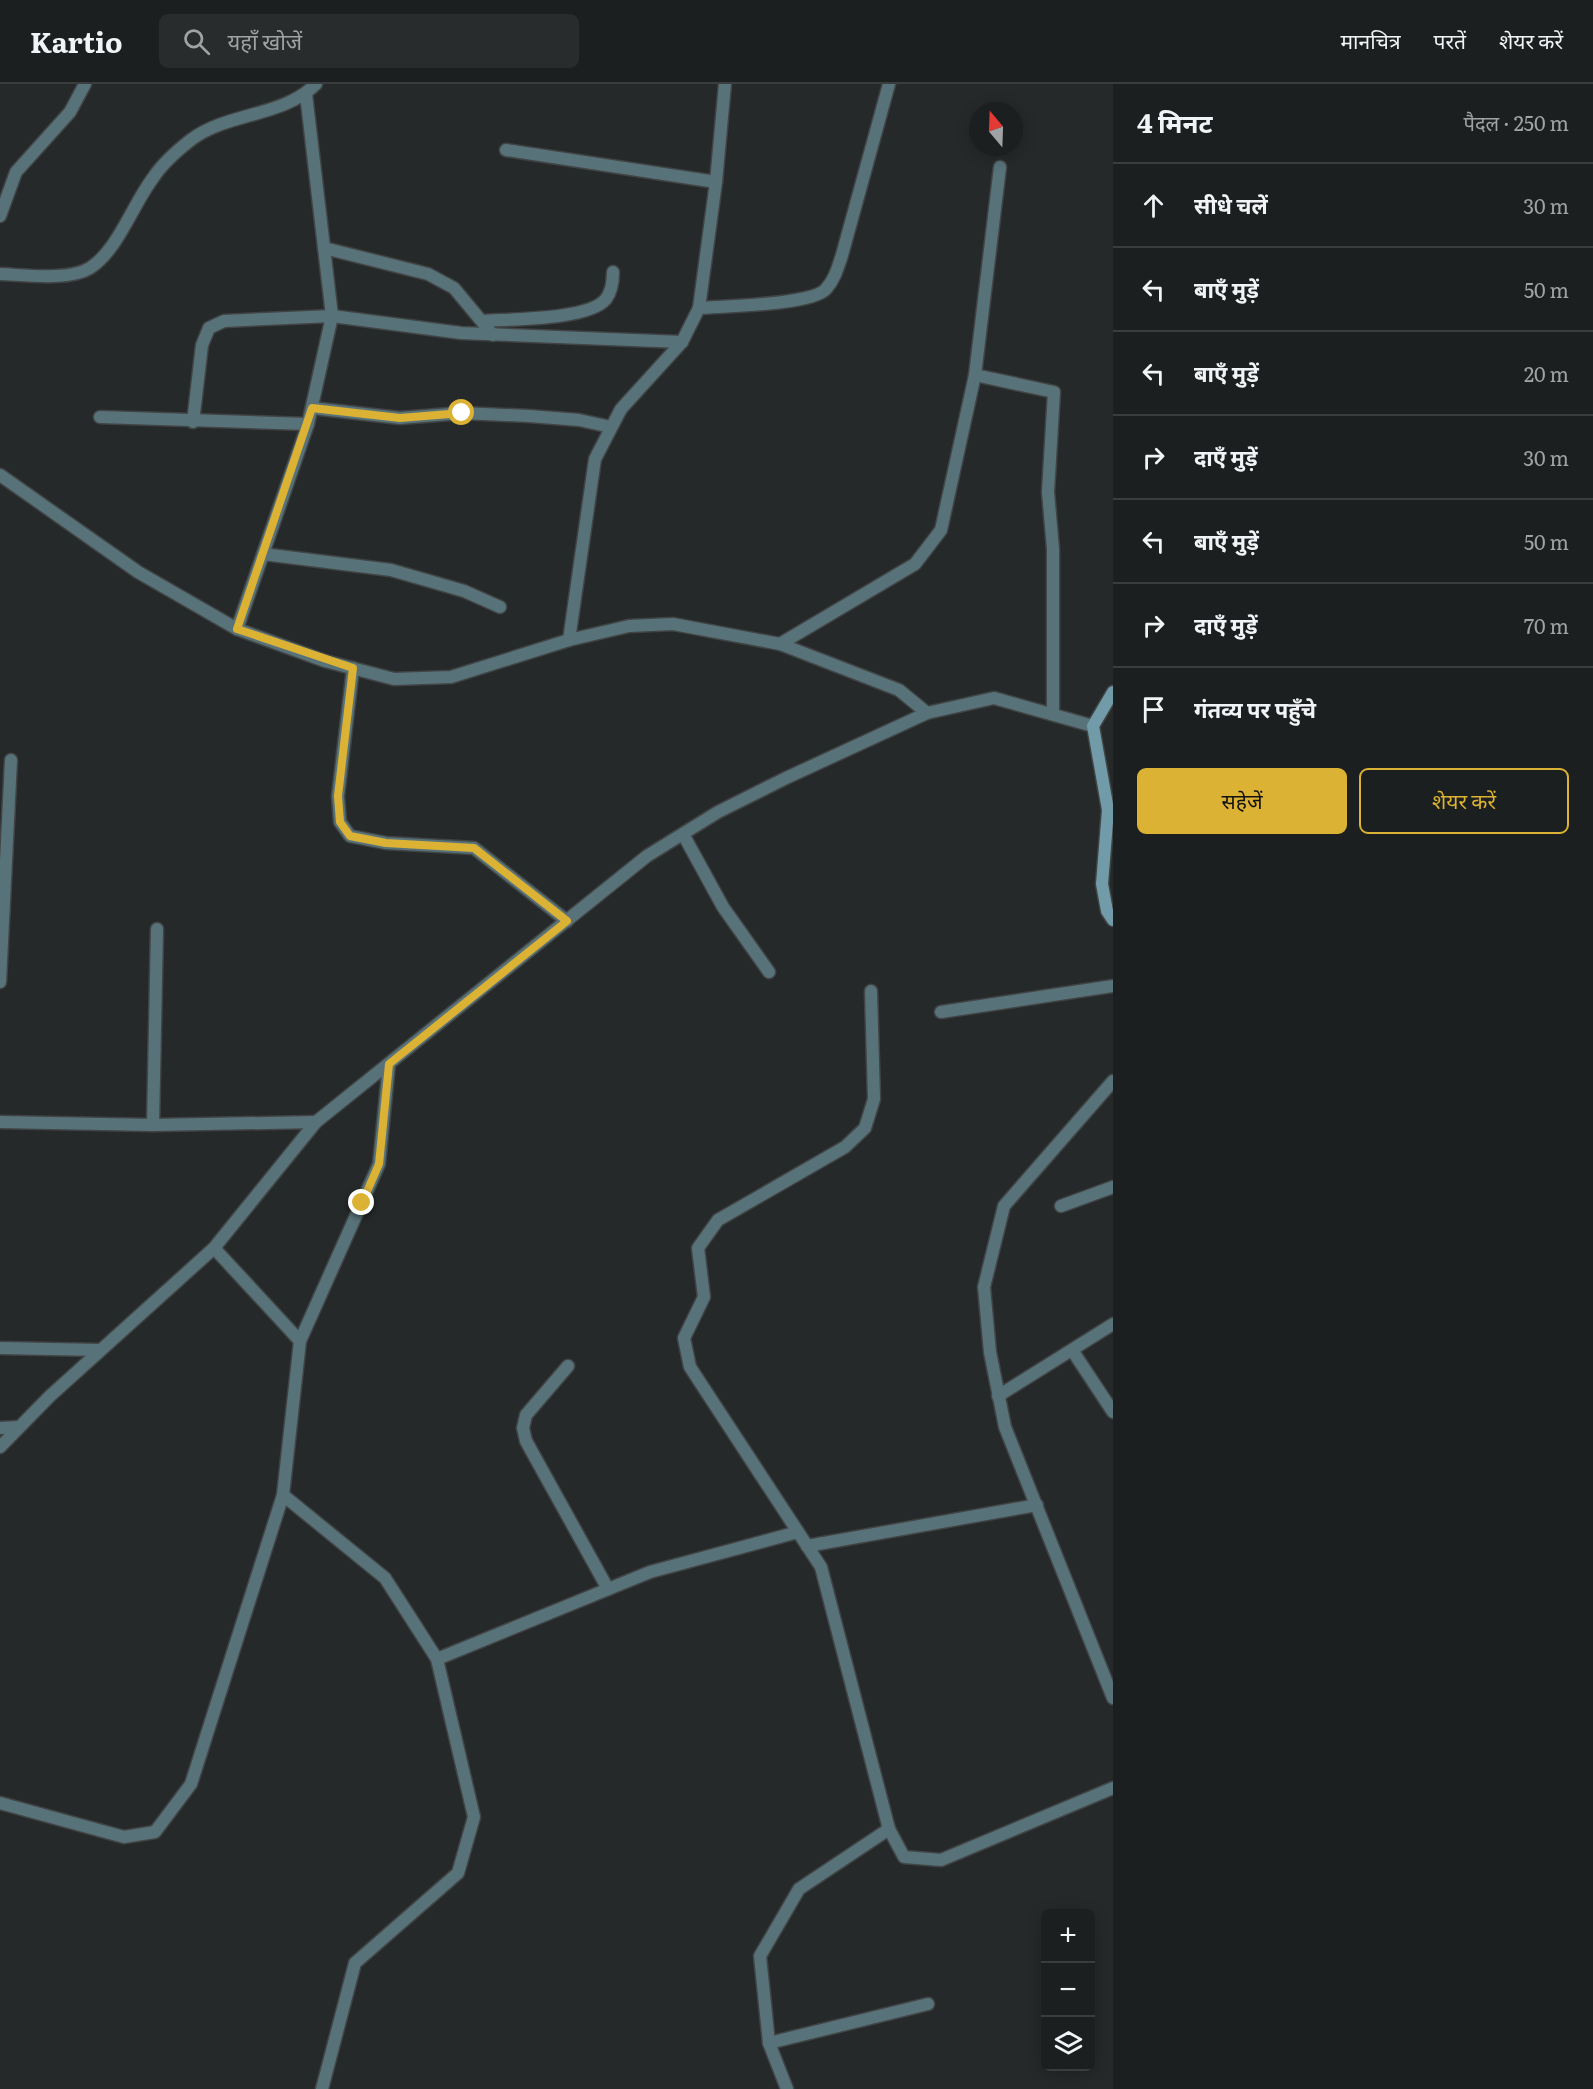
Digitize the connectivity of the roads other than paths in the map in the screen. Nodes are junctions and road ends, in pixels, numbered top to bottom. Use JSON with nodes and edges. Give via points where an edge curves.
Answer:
{"nodes":[{"id":1,"x":85,"y":84,"type":"edge"},
{"id":2,"x":316,"y":84,"type":"edge"},
{"id":3,"x":725,"y":84,"type":"edge"},
{"id":4,"x":889,"y":84,"type":"edge"},
{"id":5,"x":306,"y":94,"type":"junction"},
{"id":6,"x":506,"y":150,"type":"dead end"},
{"id":7,"x":1000,"y":167,"type":"dead end"},
{"id":8,"x":716,"y":182,"type":"junction"},
{"id":9,"x":0,"y":216,"type":"edge"},
{"id":10,"x":324,"y":248,"type":"junction"},
{"id":11,"x":613,"y":272,"type":"dead end"},
{"id":12,"x":0,"y":274,"type":"edge"},
{"id":13,"x":699,"y":308,"type":"junction"},
{"id":14,"x":332,"y":316,"type":"junction"},
{"id":15,"x":483,"y":321,"type":"junction"},
{"id":16,"x":493,"y":335,"type":"junction"},
{"id":17,"x":682,"y":342,"type":"junction"},
{"id":18,"x":975,"y":375,"type":"junction"},
{"id":19,"x":312,"y":408,"type":"junction"},
{"id":20,"x":100,"y":417,"type":"dead end"},
{"id":21,"x":193,"y":422,"type":"junction"},
{"id":22,"x":308,"y":424,"type":"junction"},
{"id":23,"x":611,"y":427,"type":"junction"},
{"id":24,"x":0,"y":475,"type":"edge"},
{"id":25,"x":263,"y":554,"type":"junction"},
{"id":26,"x":500,"y":607,"type":"dead end"},
{"id":27,"x":237,"y":629,"type":"junction"},
{"id":28,"x":569,"y":640,"type":"junction"},
{"id":29,"x":780,"y":644,"type":"junction"},
{"id":30,"x":353,"y":668,"type":"junction"},
{"id":31,"x":1113,"y":692,"type":"edge"},
{"id":32,"x":927,"y":713,"type":"junction"},
{"id":33,"x":1053,"y":713,"type":"junction"},
{"id":34,"x":1094,"y":726,"type":"junction"},
{"id":35,"x":11,"y":760,"type":"dead end"},
{"id":36,"x":1111,"y":809,"type":"edge"},
{"id":37,"x":683,"y":834,"type":"junction"},
{"id":38,"x":1113,"y":920,"type":"edge"},
{"id":39,"x":567,"y":921,"type":"junction"},
{"id":40,"x":157,"y":929,"type":"dead end"},
{"id":41,"x":769,"y":972,"type":"dead end"},
{"id":42,"x":0,"y":982,"type":"edge"},
{"id":43,"x":1113,"y":986,"type":"edge"},
{"id":44,"x":871,"y":991,"type":"dead end"},
{"id":45,"x":941,"y":1012,"type":"dead end"},
{"id":46,"x":389,"y":1064,"type":"junction"},
{"id":47,"x":1113,"y":1081,"type":"edge"},
{"id":48,"x":0,"y":1122,"type":"edge"},
{"id":49,"x":316,"y":1122,"type":"junction"},
{"id":50,"x":153,"y":1125,"type":"junction"},
{"id":51,"x":1113,"y":1187,"type":"edge"},
{"id":52,"x":1061,"y":1206,"type":"dead end"},
{"id":53,"x":214,"y":1248,"type":"junction"},
{"id":54,"x":1113,"y":1324,"type":"edge"},
{"id":55,"x":300,"y":1341,"type":"junction"},
{"id":56,"x":0,"y":1348,"type":"edge"},
{"id":57,"x":100,"y":1350,"type":"junction"},
{"id":58,"x":1072,"y":1350,"type":"junction"},
{"id":59,"x":568,"y":1366,"type":"dead end"},
{"id":60,"x":998,"y":1396,"type":"junction"},
{"id":61,"x":1113,"y":1412,"type":"edge"},
{"id":62,"x":19,"y":1427,"type":"junction"},
{"id":63,"x":0,"y":1428,"type":"edge"},
{"id":64,"x":0,"y":1447,"type":"edge"},
{"id":65,"x":283,"y":1495,"type":"junction"},
{"id":66,"x":1037,"y":1505,"type":"junction"},
{"id":67,"x":798,"y":1532,"type":"junction"},
{"id":68,"x":807,"y":1546,"type":"junction"},
{"id":69,"x":608,"y":1589,"type":"junction"},
{"id":70,"x":437,"y":1659,"type":"junction"},
{"id":71,"x":1113,"y":1698,"type":"edge"},
{"id":72,"x":1113,"y":1788,"type":"edge"},
{"id":73,"x":0,"y":1803,"type":"edge"},
{"id":74,"x":889,"y":1829,"type":"junction"},
{"id":75,"x":928,"y":2004,"type":"dead end"},
{"id":76,"x":769,"y":2043,"type":"junction"},
{"id":77,"x":322,"y":2089,"type":"edge"},
{"id":78,"x":787,"y":2089,"type":"edge"}],
"edges":[{"from":1,"to":9,"type":"street","via":[[70,112],[16,172]]},
{"from":2,"to":5,"type":"street"},
{"from":3,"to":8,"type":"street"},
{"from":4,"to":13,"type":"street","via":[[837,272],[825,290],[808,299]]},
{"from":5,"to":10,"type":"street"},
{"from":5,"to":12,"type":"street","via":[[215,125],[191,140],[154,176],[106,254],[89,269],[58,276]]},
{"from":6,"to":8,"type":"street"},
{"from":7,"to":18,"type":"street"},
{"from":8,"to":13,"type":"street"},
{"from":10,"to":14,"type":"street"},
{"from":10,"to":15,"type":"street","via":[[428,274],[454,288]]},
{"from":11,"to":15,"type":"street","via":[[606,299],[593,309]]},
{"from":13,"to":17,"type":"street"},
{"from":14,"to":16,"type":"street"},
{"from":14,"to":19,"type":"street"},
{"from":14,"to":21,"type":"street","via":[[224,321],[209,328],[202,345]]},
{"from":15,"to":16,"type":"street"},
{"from":16,"to":17,"type":"street"},
{"from":17,"to":23,"type":"street","via":[[621,409]]},
{"from":18,"to":29,"type":"street","via":[[941,530],[915,564]]},
{"from":18,"to":33,"type":"street","via":[[1054,392],[1048,492],[1053,549]]},
{"from":19,"to":22,"type":"street"},
{"from":19,"to":23,"type":"street","via":[[400,418],[462,413],[529,416]]},
{"from":20,"to":21,"type":"street"},
{"from":21,"to":22,"type":"street"},
{"from":22,"to":25,"type":"street"},
{"from":23,"to":28,"type":"street","via":[[595,459]]},
{"from":24,"to":27,"type":"street","via":[[138,572]]},
{"from":25,"to":26,"type":"street","via":[[391,570],[445,584]]},
{"from":25,"to":27,"type":"street"},
{"from":27,"to":30,"type":"street"},
{"from":28,"to":29,"type":"street","via":[[629,626],[673,624]]},
{"from":28,"to":30,"type":"street","via":[[451,677],[394,679]]},
{"from":29,"to":32,"type":"street","via":[[899,690]]},
{"from":30,"to":39,"type":"street","via":[[338,796],[340,822],[350,836],[386,843],[474,848]]},
{"from":31,"to":34,"type":"street"},
{"from":32,"to":33,"type":"street","via":[[994,698]]},
{"from":32,"to":37,"type":"street","via":[[777,782]]},
{"from":33,"to":34,"type":"street"},
{"from":34,"to":36,"type":"street"},
{"from":35,"to":42,"type":"street"},
{"from":36,"to":38,"type":"street","via":[[1102,884],[1107,911]]},
{"from":37,"to":39,"type":"street","via":[[647,856]]},
{"from":37,"to":41,"type":"street","via":[[723,907]]},
{"from":39,"to":46,"type":"street"},
{"from":40,"to":50,"type":"street"},
{"from":43,"to":45,"type":"street"},
{"from":44,"to":67,"type":"street","via":[[874,1099],[865,1128],[845,1147],[718,1220],[698,1248],[704,1297],[684,1338],[690,1367]]},
{"from":46,"to":49,"type":"street"},
{"from":46,"to":55,"type":"street","via":[[379,1164]]},
{"from":47,"to":60,"type":"street","via":[[1004,1206],[984,1287]]},
{"from":48,"to":50,"type":"street"},
{"from":49,"to":50,"type":"street"},
{"from":49,"to":53,"type":"street"},
{"from":51,"to":52,"type":"street"},
{"from":53,"to":55,"type":"street"},
{"from":53,"to":57,"type":"street"},
{"from":54,"to":58,"type":"street"},
{"from":55,"to":65,"type":"street"},
{"from":56,"to":57,"type":"street"},
{"from":57,"to":62,"type":"street"},
{"from":58,"to":60,"type":"street"},
{"from":58,"to":61,"type":"street"},
{"from":59,"to":69,"type":"street","via":[[526,1415],[523,1428],[526,1441]]},
{"from":60,"to":66,"type":"street","via":[[1005,1427]]},
{"from":62,"to":63,"type":"street"},
{"from":62,"to":64,"type":"street"},
{"from":65,"to":70,"type":"street","via":[[385,1578]]},
{"from":65,"to":73,"type":"street","via":[[191,1784],[154,1832],[124,1837]]},
{"from":66,"to":68,"type":"street"},
{"from":66,"to":71,"type":"street"},
{"from":67,"to":68,"type":"street"},
{"from":67,"to":69,"type":"street","via":[[683,1562]]},
{"from":68,"to":74,"type":"street","via":[[821,1568]]},
{"from":69,"to":70,"type":"street"},
{"from":70,"to":77,"type":"street","via":[[474,1817],[458,1873],[355,1963]]},
{"from":72,"to":74,"type":"street","via":[[941,1860],[904,1857]]},
{"from":74,"to":76,"type":"street","via":[[799,1889],[760,1956]]},
{"from":75,"to":76,"type":"street"},
{"from":76,"to":78,"type":"street"}]}
